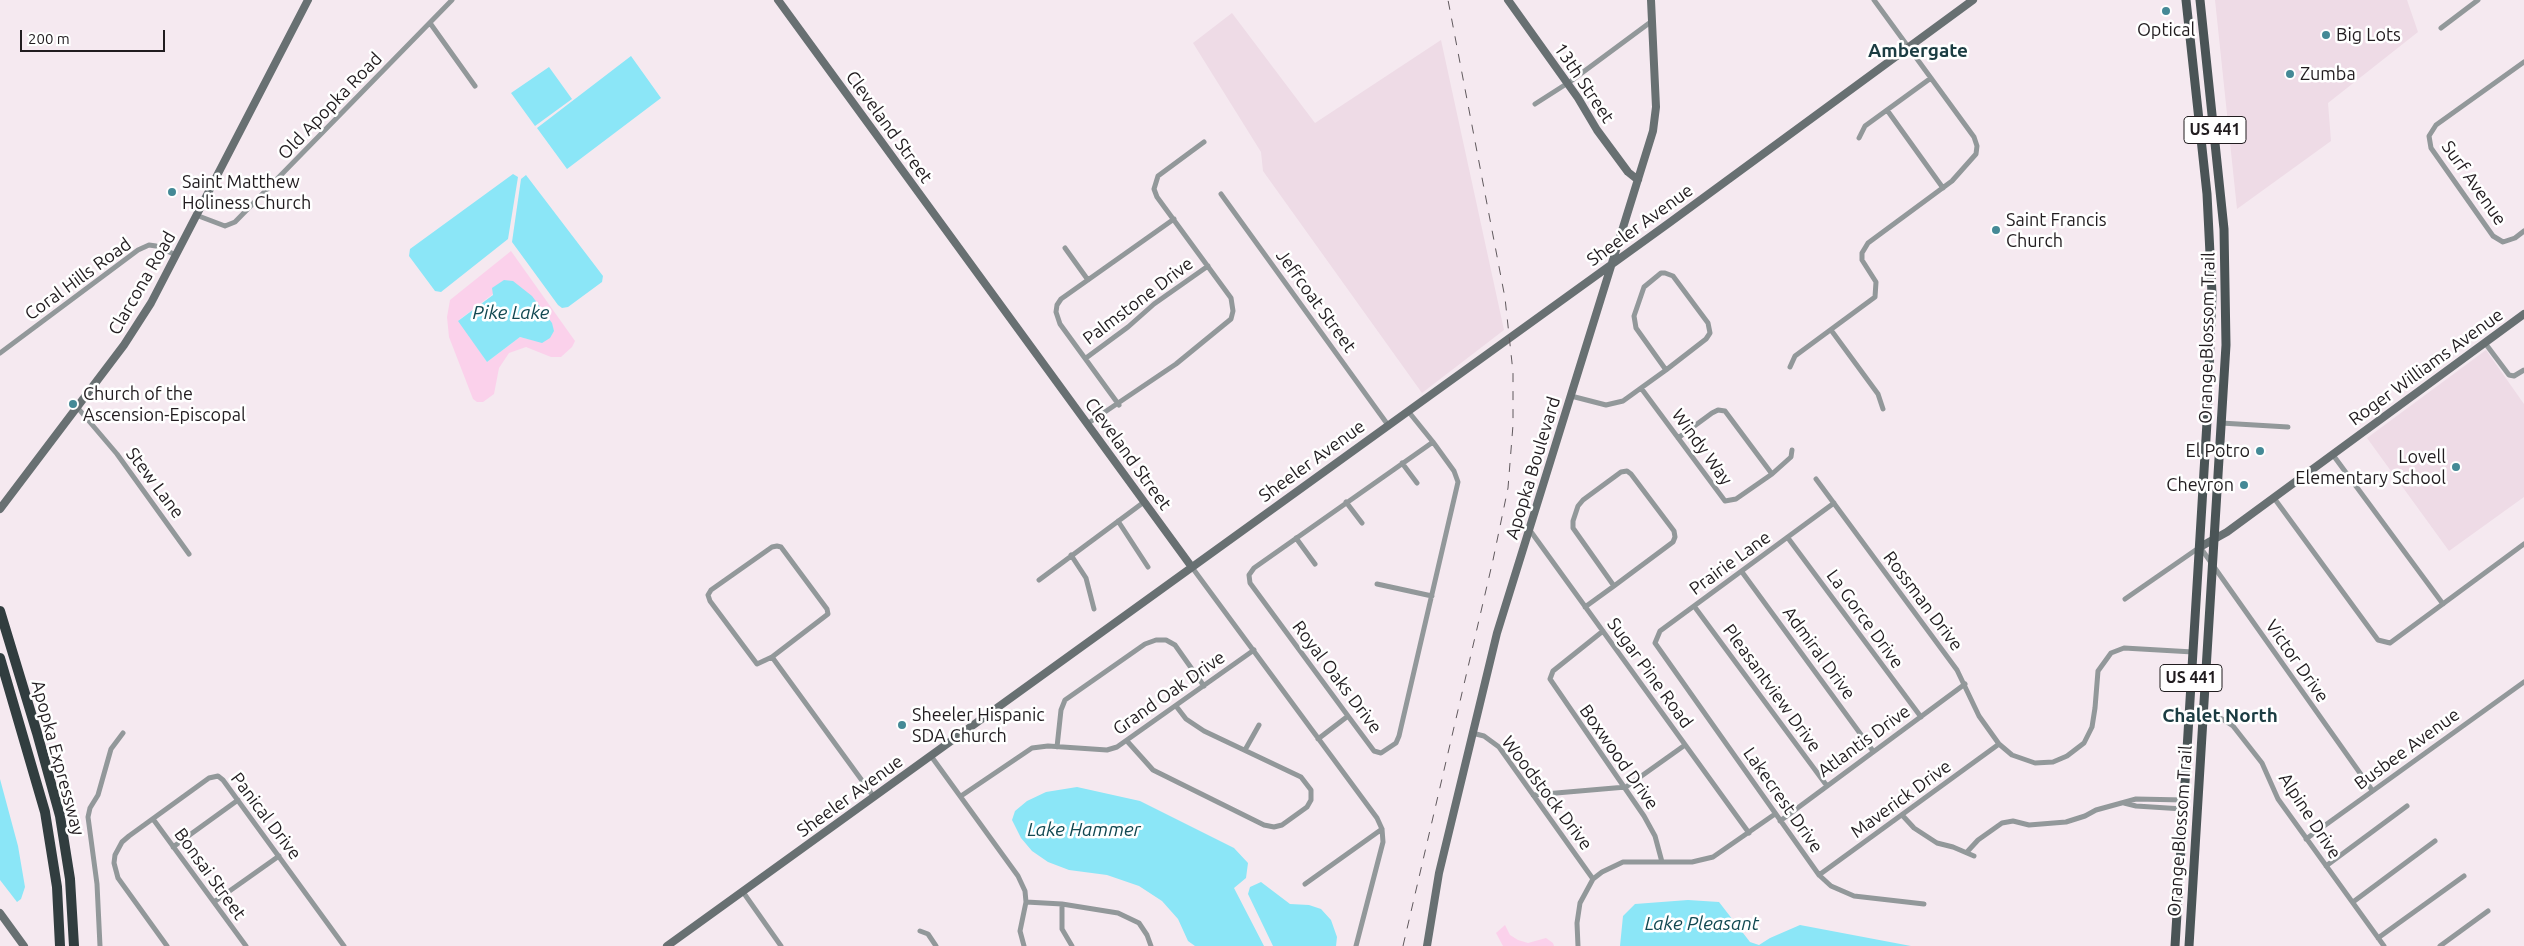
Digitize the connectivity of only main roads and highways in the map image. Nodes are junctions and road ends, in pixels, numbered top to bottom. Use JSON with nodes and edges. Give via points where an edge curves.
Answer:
{"nodes":[{"id":1,"x":2186,"y":0,"type":"edge"},
{"id":2,"x":2200,"y":0,"type":"edge"},
{"id":3,"x":2209,"y":77,"type":"junction"},
{"id":4,"x":2194,"y":80,"type":"junction"},
{"id":5,"x":2218,"y":163,"type":"junction"},
{"id":6,"x":2204,"y":165,"type":"junction"},
{"id":7,"x":2212,"y":294,"type":"junction"},
{"id":8,"x":2226,"y":294,"type":"junction"},
{"id":9,"x":2207,"y":422,"type":"junction"},
{"id":10,"x":2222,"y":423,"type":"junction"},
{"id":11,"x":0,"y":611,"type":"edge"},
{"id":12,"x":2193,"y":652,"type":"junction"},
{"id":13,"x":0,"y":658,"type":"edge"},
{"id":14,"x":2206,"y":674,"type":"junction"},
{"id":15,"x":2176,"y":931,"type":"junction"},
{"id":16,"x":2190,"y":932,"type":"junction"},
{"id":17,"x":60,"y":946,"type":"edge"},
{"id":18,"x":74,"y":946,"type":"edge"},
{"id":19,"x":2175,"y":946,"type":"edge"},
{"id":20,"x":2190,"y":946,"type":"edge"}],
"edges":[{"from":1,"to":4,"type":"main road","name":"Orange Blossom Trail","number":"US 441"},
{"from":2,"to":3,"type":"main road","name":"Orange Blossom Trail","number":"US 441"},
{"from":3,"to":4,"type":"main road"},
{"from":3,"to":5,"type":"main road","name":"Orange Blossom Trail","number":"US 441"},
{"from":4,"to":6,"type":"main road","name":"Orange Blossom Trail","number":"US 441"},
{"from":5,"to":6,"type":"main road"},
{"from":5,"to":8,"type":"main road","name":"Orange Blossom Trail","number":"US 441"},
{"from":6,"to":7,"type":"main road","name":"Orange Blossom Trail","number":"US 441"},
{"from":7,"to":8,"type":"main road"},
{"from":7,"to":9,"type":"main road","name":"Orange Blossom Trail","number":"US 441"},
{"from":8,"to":10,"type":"main road","name":"Orange Blossom Trail","number":"US 441"},
{"from":9,"to":10,"type":"main road"},
{"from":9,"to":12,"type":"main road","name":"Orange Blossom Trail","number":"US 441"},
{"from":10,"to":14,"type":"main road","name":"Orange Blossom Trail","number":"US 441"},
{"from":11,"to":18,"type":"highway","name":"Apopka Expressway","via":[[60,816],[70,878]]},
{"from":12,"to":14,"type":"main road","via":[[2200,657]]},
{"from":12,"to":15,"type":"main road","name":"Orange Blossom Trail","number":"US 441"},
{"from":13,"to":17,"type":"highway","name":"Apopka Expressway","via":[[45,812],[57,887]]},
{"from":14,"to":16,"type":"main road","name":"Orange Blossom Trail","number":"US 441"},
{"from":15,"to":16,"type":"main road"},
{"from":15,"to":19,"type":"main road","name":"Orange Blossom Trail","number":"US 441"},
{"from":16,"to":20,"type":"main road","name":"Orange Blossom Trail","number":"US 441"}]}
